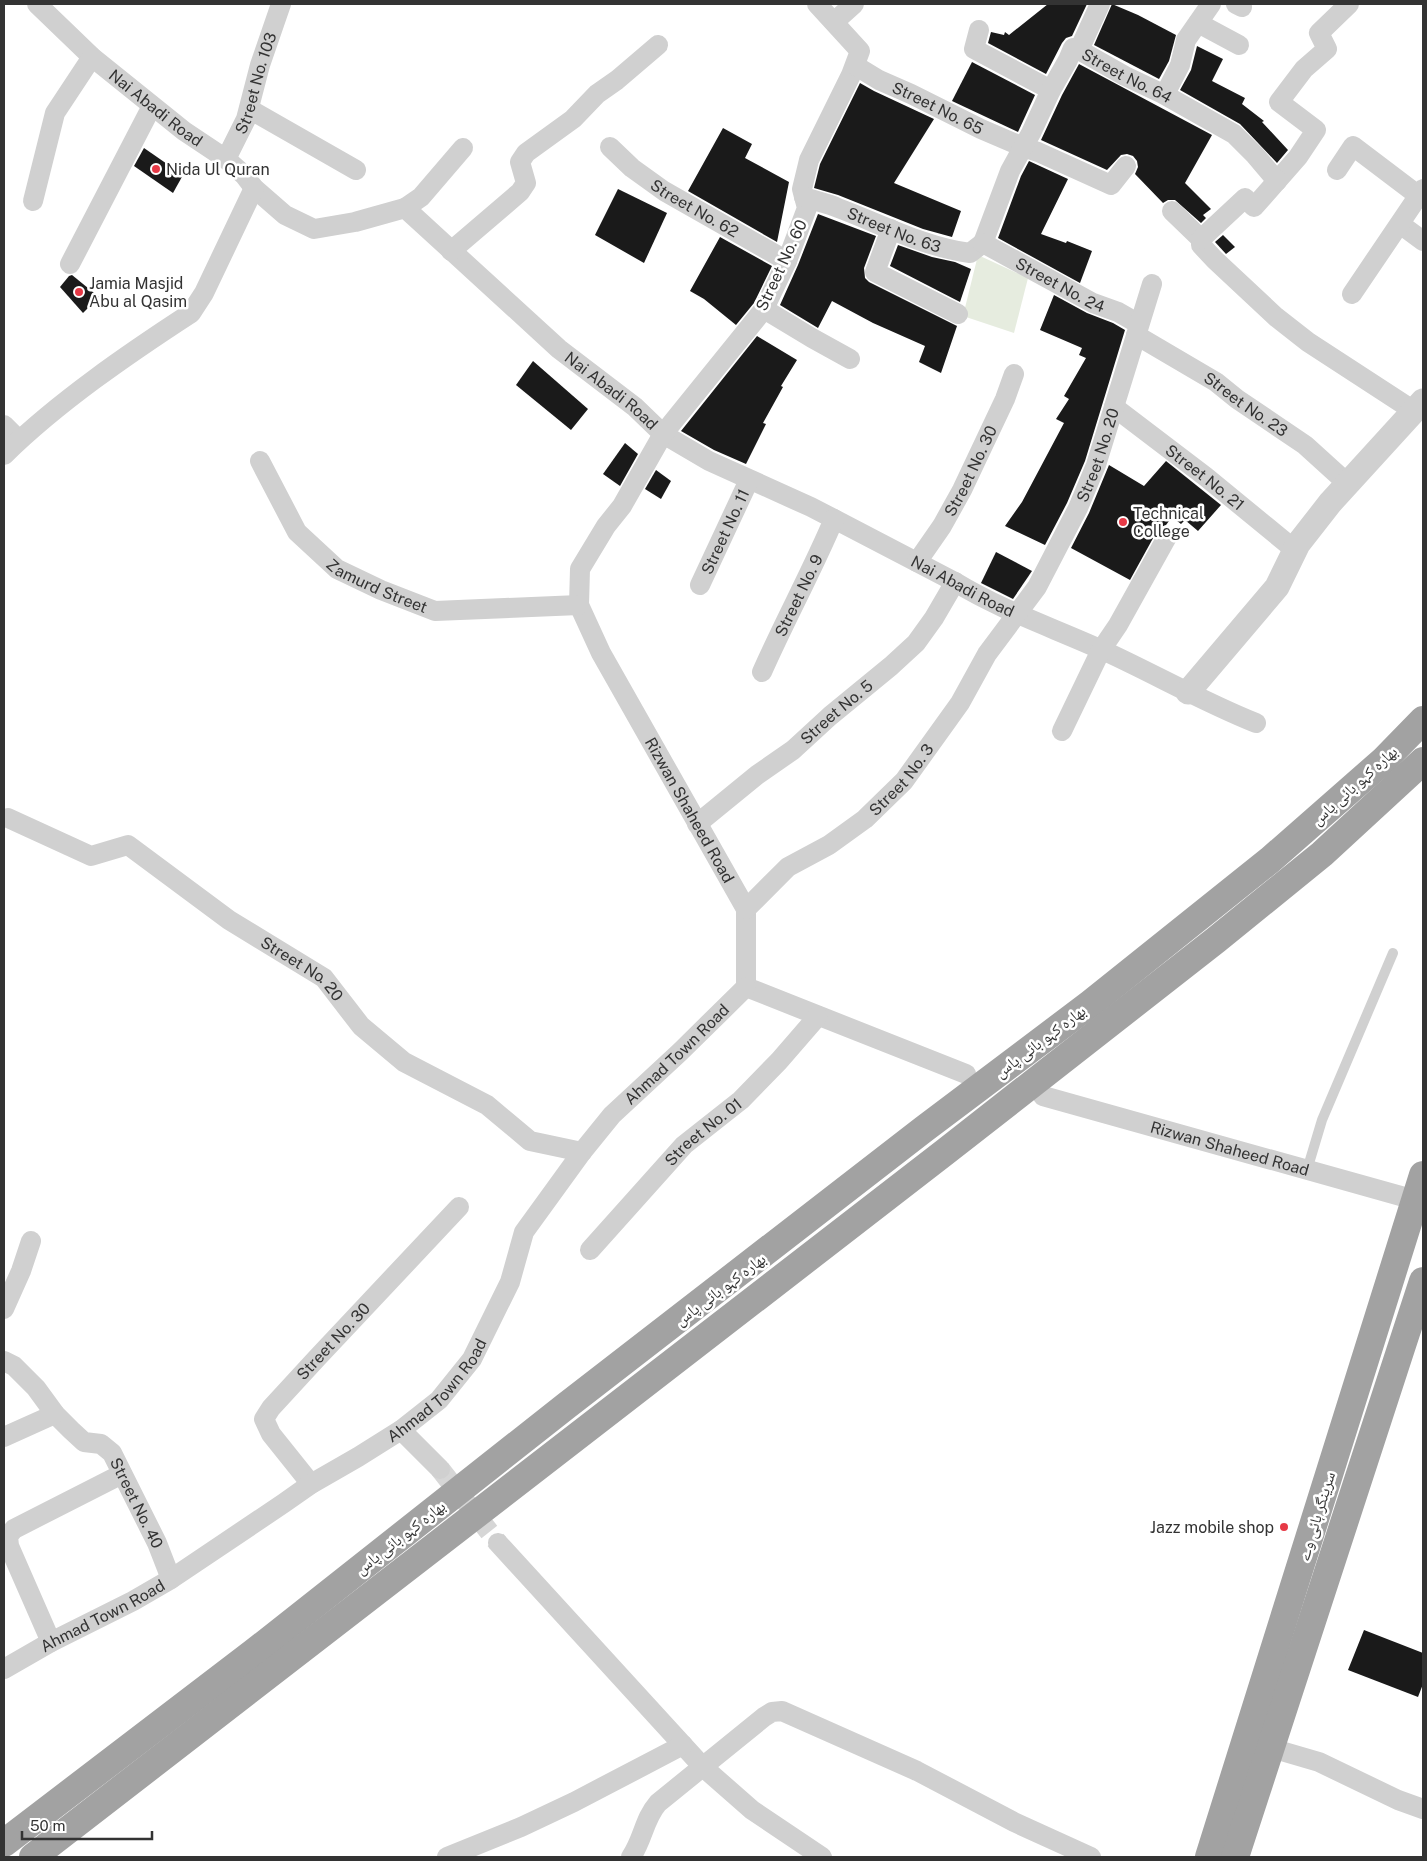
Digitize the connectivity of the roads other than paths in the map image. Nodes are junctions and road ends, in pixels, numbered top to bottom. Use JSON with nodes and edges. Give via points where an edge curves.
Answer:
{"nodes":[{"id":1,"x":37,"y":4,"type":"edge"},
{"id":2,"x":280,"y":4,"type":"edge"},
{"id":3,"x":817,"y":4,"type":"edge"},
{"id":4,"x":854,"y":4,"type":"edge"},
{"id":5,"x":1100,"y":4,"type":"edge"},
{"id":6,"x":1211,"y":4,"type":"edge"},
{"id":7,"x":1349,"y":4,"type":"edge"},
{"id":8,"x":834,"y":22,"type":"junction"},
{"id":9,"x":1198,"y":24,"type":"junction"},
{"id":10,"x":979,"y":30,"type":"dead end"},
{"id":11,"x":658,"y":45,"type":"dead end"},
{"id":12,"x":1239,"y":45,"type":"dead end"},
{"id":13,"x":1079,"y":50,"type":"junction"},
{"id":14,"x":92,"y":57,"type":"junction"},
{"id":15,"x":856,"y":66,"type":"junction"},
{"id":16,"x":1051,"y":90,"type":"junction"},
{"id":17,"x":1165,"y":94,"type":"junction"},
{"id":18,"x":152,"y":106,"type":"junction"},
{"id":19,"x":249,"y":109,"type":"junction"},
{"id":20,"x":610,"y":147,"type":"dead end"},
{"id":21,"x":1023,"y":147,"type":"junction"},
{"id":22,"x":463,"y":148,"type":"dead end"},
{"id":23,"x":226,"y":160,"type":"junction"},
{"id":24,"x":1126,"y":166,"type":"dead end"},
{"id":25,"x":356,"y":170,"type":"dead end"},
{"id":26,"x":1337,"y":170,"type":"dead end"},
{"id":27,"x":1277,"y":181,"type":"junction"},
{"id":28,"x":254,"y":188,"type":"junction"},
{"id":29,"x":1421,"y":193,"type":"edge"},
{"id":30,"x":804,"y":198,"type":"junction"},
{"id":31,"x":32,"y":201,"type":"dead end"},
{"id":32,"x":405,"y":208,"type":"junction"},
{"id":33,"x":1172,"y":211,"type":"dead end"},
{"id":34,"x":1400,"y":224,"type":"junction"},
{"id":35,"x":891,"y":229,"type":"junction"},
{"id":36,"x":1201,"y":239,"type":"junction"},
{"id":37,"x":1423,"y":241,"type":"edge"},
{"id":38,"x":983,"y":243,"type":"junction"},
{"id":39,"x":451,"y":251,"type":"junction"},
{"id":40,"x":787,"y":261,"type":"junction"},
{"id":41,"x":70,"y":264,"type":"dead end"},
{"id":42,"x":1152,"y":284,"type":"dead end"},
{"id":43,"x":1352,"y":294,"type":"dead end"},
{"id":44,"x":764,"y":309,"type":"junction"},
{"id":45,"x":958,"y":314,"type":"dead end"},
{"id":46,"x":1137,"y":329,"type":"junction"},
{"id":47,"x":850,"y":359,"type":"dead end"},
{"id":48,"x":1014,"y":374,"type":"dead end"},
{"id":49,"x":1419,"y":406,"type":"edge"},
{"id":50,"x":1114,"y":407,"type":"junction"},
{"id":51,"x":4,"y":425,"type":"edge"},
{"id":52,"x":663,"y":434,"type":"junction"},
{"id":53,"x":19,"y":440,"type":"junction"},
{"id":54,"x":4,"y":455,"type":"edge"},
{"id":55,"x":260,"y":461,"type":"dead end"},
{"id":56,"x":749,"y":480,"type":"junction"},
{"id":57,"x":1348,"y":484,"type":"junction"},
{"id":58,"x":834,"y":520,"type":"junction"},
{"id":59,"x":1167,"y":537,"type":"dead end"},
{"id":60,"x":1295,"y":550,"type":"junction"},
{"id":61,"x":917,"y":562,"type":"junction"},
{"id":62,"x":955,"y":582,"type":"junction"},
{"id":63,"x":700,"y":585,"type":"dead end"},
{"id":64,"x":579,"y":605,"type":"junction"},
{"id":65,"x":1017,"y":614,"type":"junction"},
{"id":66,"x":1102,"y":650,"type":"junction"},
{"id":67,"x":762,"y":672,"type":"dead end"},
{"id":68,"x":1188,"y":692,"type":"junction"},
{"id":69,"x":1423,"y":720,"type":"edge"},
{"id":70,"x":1256,"y":723,"type":"dead end"},
{"id":71,"x":1062,"y":732,"type":"dead end"},
{"id":72,"x":1423,"y":762,"type":"edge"},
{"id":73,"x":8,"y":818,"type":"dead end"},
{"id":74,"x":697,"y":824,"type":"junction"},
{"id":75,"x":746,"y":909,"type":"junction"},
{"id":76,"x":1393,"y":953,"type":"dead end"},
{"id":77,"x":746,"y":988,"type":"junction"},
{"id":78,"x":818,"y":1016,"type":"junction"},
{"id":79,"x":966,"y":1074,"type":"dead end"},
{"id":80,"x":1043,"y":1096,"type":"dead end"},
{"id":81,"x":582,"y":1152,"type":"junction"},
{"id":82,"x":1307,"y":1170,"type":"junction"},
{"id":83,"x":1419,"y":1188,"type":"edge"},
{"id":84,"x":459,"y":1207,"type":"dead end"},
{"id":85,"x":31,"y":1240,"type":"dead end"},
{"id":86,"x":590,"y":1250,"type":"dead end"},
{"id":87,"x":1423,"y":1281,"type":"edge"},
{"id":88,"x":4,"y":1308,"type":"edge"},
{"id":89,"x":1416,"y":1323,"type":"edge"},
{"id":90,"x":4,"y":1360,"type":"edge"},
{"id":91,"x":55,"y":1414,"type":"junction"},
{"id":92,"x":401,"y":1430,"type":"junction"},
{"id":93,"x":4,"y":1437,"type":"edge"},
{"id":94,"x":440,"y":1469,"type":"tunnel mouth"},
{"id":95,"x":122,"y":1474,"type":"junction"},
{"id":96,"x":310,"y":1484,"type":"junction"},
{"id":97,"x":498,"y":1543,"type":"tunnel mouth"},
{"id":98,"x":171,"y":1579,"type":"junction"},
{"id":99,"x":51,"y":1642,"type":"junction"},
{"id":100,"x":4,"y":1669,"type":"edge"},
{"id":101,"x":682,"y":1745,"type":"junction"},
{"id":102,"x":1271,"y":1748,"type":"junction"},
{"id":103,"x":703,"y":1767,"type":"junction"},
{"id":104,"x":1423,"y":1809,"type":"edge"},
{"id":105,"x":4,"y":1843,"type":"edge"},
{"id":106,"x":33,"y":1857,"type":"edge"},
{"id":107,"x":447,"y":1857,"type":"edge"},
{"id":108,"x":631,"y":1857,"type":"edge"},
{"id":109,"x":822,"y":1857,"type":"edge"},
{"id":110,"x":1091,"y":1857,"type":"edge"},
{"id":111,"x":1209,"y":1857,"type":"edge"},
{"id":112,"x":1236,"y":1857,"type":"edge"}],
"edges":[{"from":1,"to":14,"type":"street","name":"Nai Abadi Road"},
{"from":2,"to":19,"type":"street","name":"Street No. 103"},
{"from":3,"to":8,"type":"street"},
{"from":4,"to":8,"type":"street"},
{"from":5,"to":13,"type":"street"},
{"from":6,"to":9,"type":"street"},
{"from":7,"to":27,"type":"street","via":[[1319,33],[1327,49],[1304,69],[1279,102],[1316,130]]},
{"from":8,"to":15,"type":"street","via":[[860,51]]},
{"from":9,"to":12,"type":"street"},
{"from":9,"to":17,"type":"street","via":[[1186,40],[1180,65]]},
{"from":10,"to":16,"type":"street","via":[[974,49]]},
{"from":11,"to":39,"type":"street","via":[[597,94],[573,120],[526,153],[520,162],[526,183],[520,192]]},
{"from":13,"to":16,"type":"street","name":"Street No. 64","via":[[1073,48]]},
{"from":13,"to":17,"type":"street","name":"Street No. 64"},
{"from":14,"to":18,"type":"street","name":"Nai Abadi Road"},
{"from":14,"to":31,"type":"street","via":[[56,113]]},
{"from":15,"to":21,"type":"street","name":"Street No. 65","via":[[879,80]]},
{"from":15,"to":30,"type":"street","name":"Street No. 60","via":[[809,160],[802,189]]},
{"from":16,"to":21,"type":"street","name":"Street No. 64"},
{"from":17,"to":27,"type":"street","name":"Street No. 64","via":[[1234,134]]},
{"from":18,"to":23,"type":"street","name":"Nai Abadi Road"},
{"from":18,"to":41,"type":"street"},
{"from":19,"to":23,"type":"street","name":"Street No. 103"},
{"from":19,"to":25,"type":"street"},
{"from":20,"to":40,"type":"street","name":"Street No. 62","via":[[664,191]]},
{"from":21,"to":24,"type":"street","name":"Street No. 65","via":[[1111,185]]},
{"from":21,"to":38,"type":"street","name":"Street No. 64","via":[[1010,171]]},
{"from":22,"to":32,"type":"street","via":[[421,197]]},
{"from":23,"to":28,"type":"street","name":"Nai Abadi Road"},
{"from":26,"to":29,"type":"street","via":[[1353,146]]},
{"from":27,"to":36,"type":"street","via":[[1254,207],[1245,198]]},
{"from":28,"to":32,"type":"street","name":"Nai Abadi Road","via":[[285,215],[314,228],[355,222]]},
{"from":28,"to":53,"type":"street","via":[[204,293],[191,313],[73,396]]},
{"from":29,"to":34,"type":"street"},
{"from":30,"to":35,"type":"street","name":"Street No. 63"},
{"from":30,"to":40,"type":"street","name":"Street No. 60","via":[[807,208]]},
{"from":32,"to":39,"type":"street","name":"Nai Abadi Road"},
{"from":33,"to":36,"type":"street"},
{"from":34,"to":37,"type":"street"},
{"from":34,"to":43,"type":"street"},
{"from":35,"to":38,"type":"street","name":"Street No. 63","via":[[952,251],[970,253]]},
{"from":35,"to":45,"type":"street","via":[[875,272]]},
{"from":36,"to":49,"type":"street","via":[[1201,245],[1215,260],[1308,342]]},
{"from":38,"to":46,"type":"street","name":"Street No. 24","via":[[1093,303],[1118,312]]},
{"from":39,"to":52,"type":"street","name":"Nai Abadi Road","via":[[559,350],[635,407]]},
{"from":40,"to":44,"type":"street","name":"Street No. 60"},
{"from":42,"to":46,"type":"street","name":"Street No. 20"},
{"from":44,"to":47,"type":"street"},
{"from":44,"to":52,"type":"street","name":"Street No. 60"},
{"from":46,"to":50,"type":"street","name":"Street No. 20"},
{"from":46,"to":57,"type":"street","name":"Street No. 23","via":[[1305,446]]},
{"from":48,"to":61,"type":"street","name":"Street No. 30","via":[[1006,399],[962,490]]},
{"from":49,"to":57,"type":"street"},
{"from":50,"to":60,"type":"street","name":"Street No. 21"},
{"from":50,"to":65,"type":"street","name":"Street No. 20","via":[[1096,465],[1078,508],[1037,587]]},
{"from":51,"to":53,"type":"street"},
{"from":52,"to":56,"type":"street","name":"Nai Abadi Road"},
{"from":52,"to":64,"type":"street","name":"Rizwan Shaheed Road","via":[[622,506],[580,569]]},
{"from":53,"to":54,"type":"street"},
{"from":55,"to":64,"type":"street","name":"Zamurd Street","via":[[297,532],[337,570],[381,590],[435,611]]},
{"from":56,"to":58,"type":"street","name":"Nai Abadi Road"},
{"from":56,"to":63,"type":"street","name":"Street No. 11"},
{"from":57,"to":60,"type":"street"},
{"from":58,"to":61,"type":"street","name":"Nai Abadi Road"},
{"from":58,"to":67,"type":"street","name":"Street No. 9"},
{"from":59,"to":66,"type":"street"},
{"from":60,"to":68,"type":"street","via":[[1277,587]]},
{"from":61,"to":62,"type":"street","name":"Nai Abadi Road"},
{"from":62,"to":65,"type":"street","name":"Nai Abadi Road"},
{"from":62,"to":74,"type":"street","name":"Street No. 5","via":[[934,618],[909,649],[793,750]]},
{"from":64,"to":74,"type":"street","name":"Rizwan Shaheed Road","via":[[601,653]]},
{"from":65,"to":66,"type":"street","name":"Nai Abadi Road"},
{"from":65,"to":75,"type":"street","name":"Street No. 3","via":[[987,654],[960,703],[904,782],[865,820],[829,845],[788,867]]},
{"from":66,"to":68,"type":"street","name":"Nai Abadi Road"},
{"from":66,"to":71,"type":"street"},
{"from":68,"to":70,"type":"street","name":"Nai Abadi Road"},
{"from":69,"to":105,"type":"highway","name":"بھارہ کہو بائی پاس","via":[[1384,760],[1270,860],[1090,1004],[924,1129],[253,1653]]},
{"from":72,"to":106,"type":"highway","name":"بھارہ کہو بائی پاس","via":[[1322,854],[1208,946]]},
{"from":73,"to":81,"type":"street","name":"Street No. 20","via":[[91,856],[128,845],[229,920],[324,978],[362,1026],[404,1062],[487,1105],[530,1141]]},
{"from":74,"to":75,"type":"street","name":"Rizwan Shaheed Road"},
{"from":75,"to":77,"type":"street","name":"Rizwan Shaheed Road"},
{"from":76,"to":82,"type":"lane","via":[[1322,1120]]},
{"from":77,"to":78,"type":"street"},
{"from":77,"to":81,"type":"street","name":"Ahmad Town Road","via":[[612,1115]]},
{"from":78,"to":79,"type":"street"},
{"from":78,"to":86,"type":"street","name":"Street No. 01","via":[[741,1100],[684,1145]]},
{"from":80,"to":82,"type":"street","name":"Rizwan Shaheed Road"},
{"from":81,"to":92,"type":"street","name":"Ahmad Town Road","via":[[524,1232],[510,1282],[472,1359],[439,1400]]},
{"from":82,"to":83,"type":"street","name":"Rizwan Shaheed Road"},
{"from":83,"to":111,"type":"highway","name":"سرینگر ہائی وے"},
{"from":84,"to":96,"type":"street","name":"Street No. 30","via":[[264,1419],[271,1434]]},
{"from":85,"to":88,"type":"street"},
{"from":87,"to":89,"type":"highway","name":"سرینگر ہائی وے"},
{"from":89,"to":102,"type":"highway","name":"سرینگر ہائی وے"},
{"from":90,"to":91,"type":"street","name":"Street No. 40","via":[[36,1388]]},
{"from":91,"to":93,"type":"street"},
{"from":91,"to":95,"type":"street","name":"Street No. 40","via":[[84,1442],[101,1444],[112,1452]]},
{"from":92,"to":94,"type":"street"},
{"from":92,"to":96,"type":"street","name":"Ahmad Town Road"},
{"from":95,"to":98,"type":"street","name":"Street No. 40","via":[[157,1543]]},
{"from":95,"to":99,"type":"street","via":[[14,1529],[8,1536],[9,1546]]},
{"from":96,"to":98,"type":"street","name":"Ahmad Town Road"},
{"from":97,"to":101,"type":"street"},
{"from":98,"to":99,"type":"street","name":"Ahmad Town Road"},
{"from":99,"to":100,"type":"street","name":"Ahmad Town Road"},
{"from":101,"to":103,"type":"street"},
{"from":101,"to":107,"type":"street","via":[[574,1802]]},
{"from":102,"to":104,"type":"street","via":[[1326,1765]]},
{"from":102,"to":112,"type":"highway","name":"سرینگر ہائی وے"},
{"from":103,"to":108,"type":"street","via":[[652,1810]]},
{"from":103,"to":109,"type":"street","via":[[752,1810]]},
{"from":103,"to":110,"type":"street","via":[[764,1717],[782,1711],[917,1771],[1014,1822]]}]}
